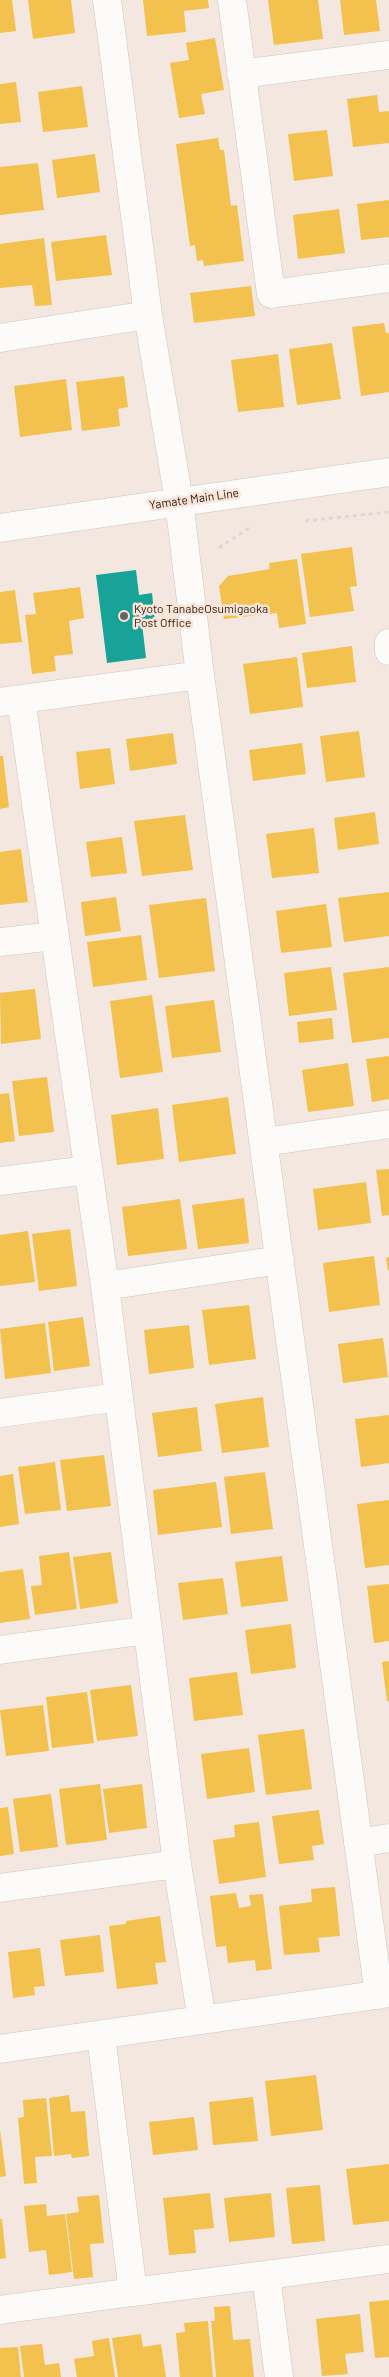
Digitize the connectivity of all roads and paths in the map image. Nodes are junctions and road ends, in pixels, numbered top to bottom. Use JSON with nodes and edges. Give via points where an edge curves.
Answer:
{"nodes":[{"id":1,"x":107,"y":0,"type":"edge"},
{"id":2,"x":232,"y":0,"type":"edge"},
{"id":3,"x":389,"y":55,"type":"edge"},
{"id":4,"x":242,"y":74,"type":"junction"},
{"id":5,"x":389,"y":278,"type":"edge"},
{"id":6,"x":148,"y":315,"type":"junction"},
{"id":7,"x":0,"y":338,"type":"edge"},
{"id":8,"x":389,"y":472,"type":"edge"},
{"id":9,"x":178,"y":501,"type":"junction"},
{"id":10,"x":389,"y":512,"type":"edge"},
{"id":11,"x":300,"y":522,"type":"dead end"},
{"id":12,"x":251,"y":527,"type":"dead end"},
{"id":13,"x":0,"y":528,"type":"edge"},
{"id":14,"x":215,"y":551,"type":"dead end"},
{"id":15,"x":389,"y":643,"type":"edge"},
{"id":16,"x":389,"y":651,"type":"edge"},
{"id":17,"x":200,"y":676,"type":"junction"},
{"id":18,"x":10,"y":700,"type":"edge"},
{"id":19,"x":54,"y":936,"type":"junction"},
{"id":20,"x":0,"y":942,"type":"edge"},
{"id":21,"x":389,"y":1124,"type":"edge"},
{"id":22,"x":264,"y":1142,"type":"junction"},
{"id":23,"x":88,"y":1170,"type":"junction"},
{"id":24,"x":0,"y":1181,"type":"edge"},
{"id":25,"x":280,"y":1260,"type":"junction"},
{"id":26,"x":105,"y":1286,"type":"junction"},
{"id":27,"x":119,"y":1397,"type":"junction"},
{"id":28,"x":0,"y":1413,"type":"edge"},
{"id":29,"x":148,"y":1630,"type":"junction"},
{"id":30,"x":0,"y":1650,"type":"edge"},
{"id":31,"x":389,"y":1838,"type":"edge"},
{"id":32,"x":358,"y":1843,"type":"junction"},
{"id":33,"x":177,"y":1864,"type":"junction"},
{"id":34,"x":0,"y":1888,"type":"edge"},
{"id":35,"x":384,"y":1994,"type":"edge"},
{"id":36,"x":202,"y":2020,"type":"junction"},
{"id":37,"x":100,"y":2035,"type":"junction"},
{"id":38,"x":0,"y":2049,"type":"edge"},
{"id":39,"x":389,"y":2259,"type":"edge"},
{"id":40,"x":266,"y":2275,"type":"junction"},
{"id":41,"x":133,"y":2292,"type":"junction"},
{"id":42,"x":0,"y":2310,"type":"edge"},
{"id":43,"x":279,"y":2377,"type":"edge"}],
"edges":[{"from":1,"to":6,"type":"street"},
{"from":2,"to":4,"type":"street"},
{"from":3,"to":4,"type":"street"},
{"from":4,"to":5,"type":"street","via":[[271,294]]},
{"from":6,"to":7,"type":"street"},
{"from":6,"to":9,"type":"street"},
{"from":8,"to":9,"type":"street","name":"Yamate Main Line"},
{"from":9,"to":13,"type":"street","name":"Yamate Main Line"},
{"from":9,"to":17,"type":"street"},
{"from":10,"to":11,"type":"path"},
{"from":12,"to":14,"type":"path"},
{"from":15,"to":16,"type":"street"},
{"from":17,"to":18,"type":"street"},
{"from":17,"to":22,"type":"street"},
{"from":18,"to":19,"type":"street"},
{"from":19,"to":20,"type":"street"},
{"from":19,"to":23,"type":"street"},
{"from":21,"to":22,"type":"street"},
{"from":22,"to":25,"type":"street"},
{"from":23,"to":24,"type":"street"},
{"from":23,"to":26,"type":"street"},
{"from":25,"to":26,"type":"street"},
{"from":25,"to":32,"type":"street"},
{"from":26,"to":27,"type":"street"},
{"from":27,"to":28,"type":"street"},
{"from":27,"to":29,"type":"street"},
{"from":29,"to":30,"type":"street"},
{"from":29,"to":33,"type":"street"},
{"from":31,"to":32,"type":"street"},
{"from":32,"to":35,"type":"street"},
{"from":33,"to":34,"type":"street"},
{"from":33,"to":36,"type":"street"},
{"from":35,"to":36,"type":"street"},
{"from":36,"to":37,"type":"street"},
{"from":37,"to":38,"type":"street"},
{"from":37,"to":41,"type":"street"},
{"from":39,"to":40,"type":"street"},
{"from":40,"to":41,"type":"street"},
{"from":40,"to":43,"type":"street"},
{"from":41,"to":42,"type":"street"}]}
